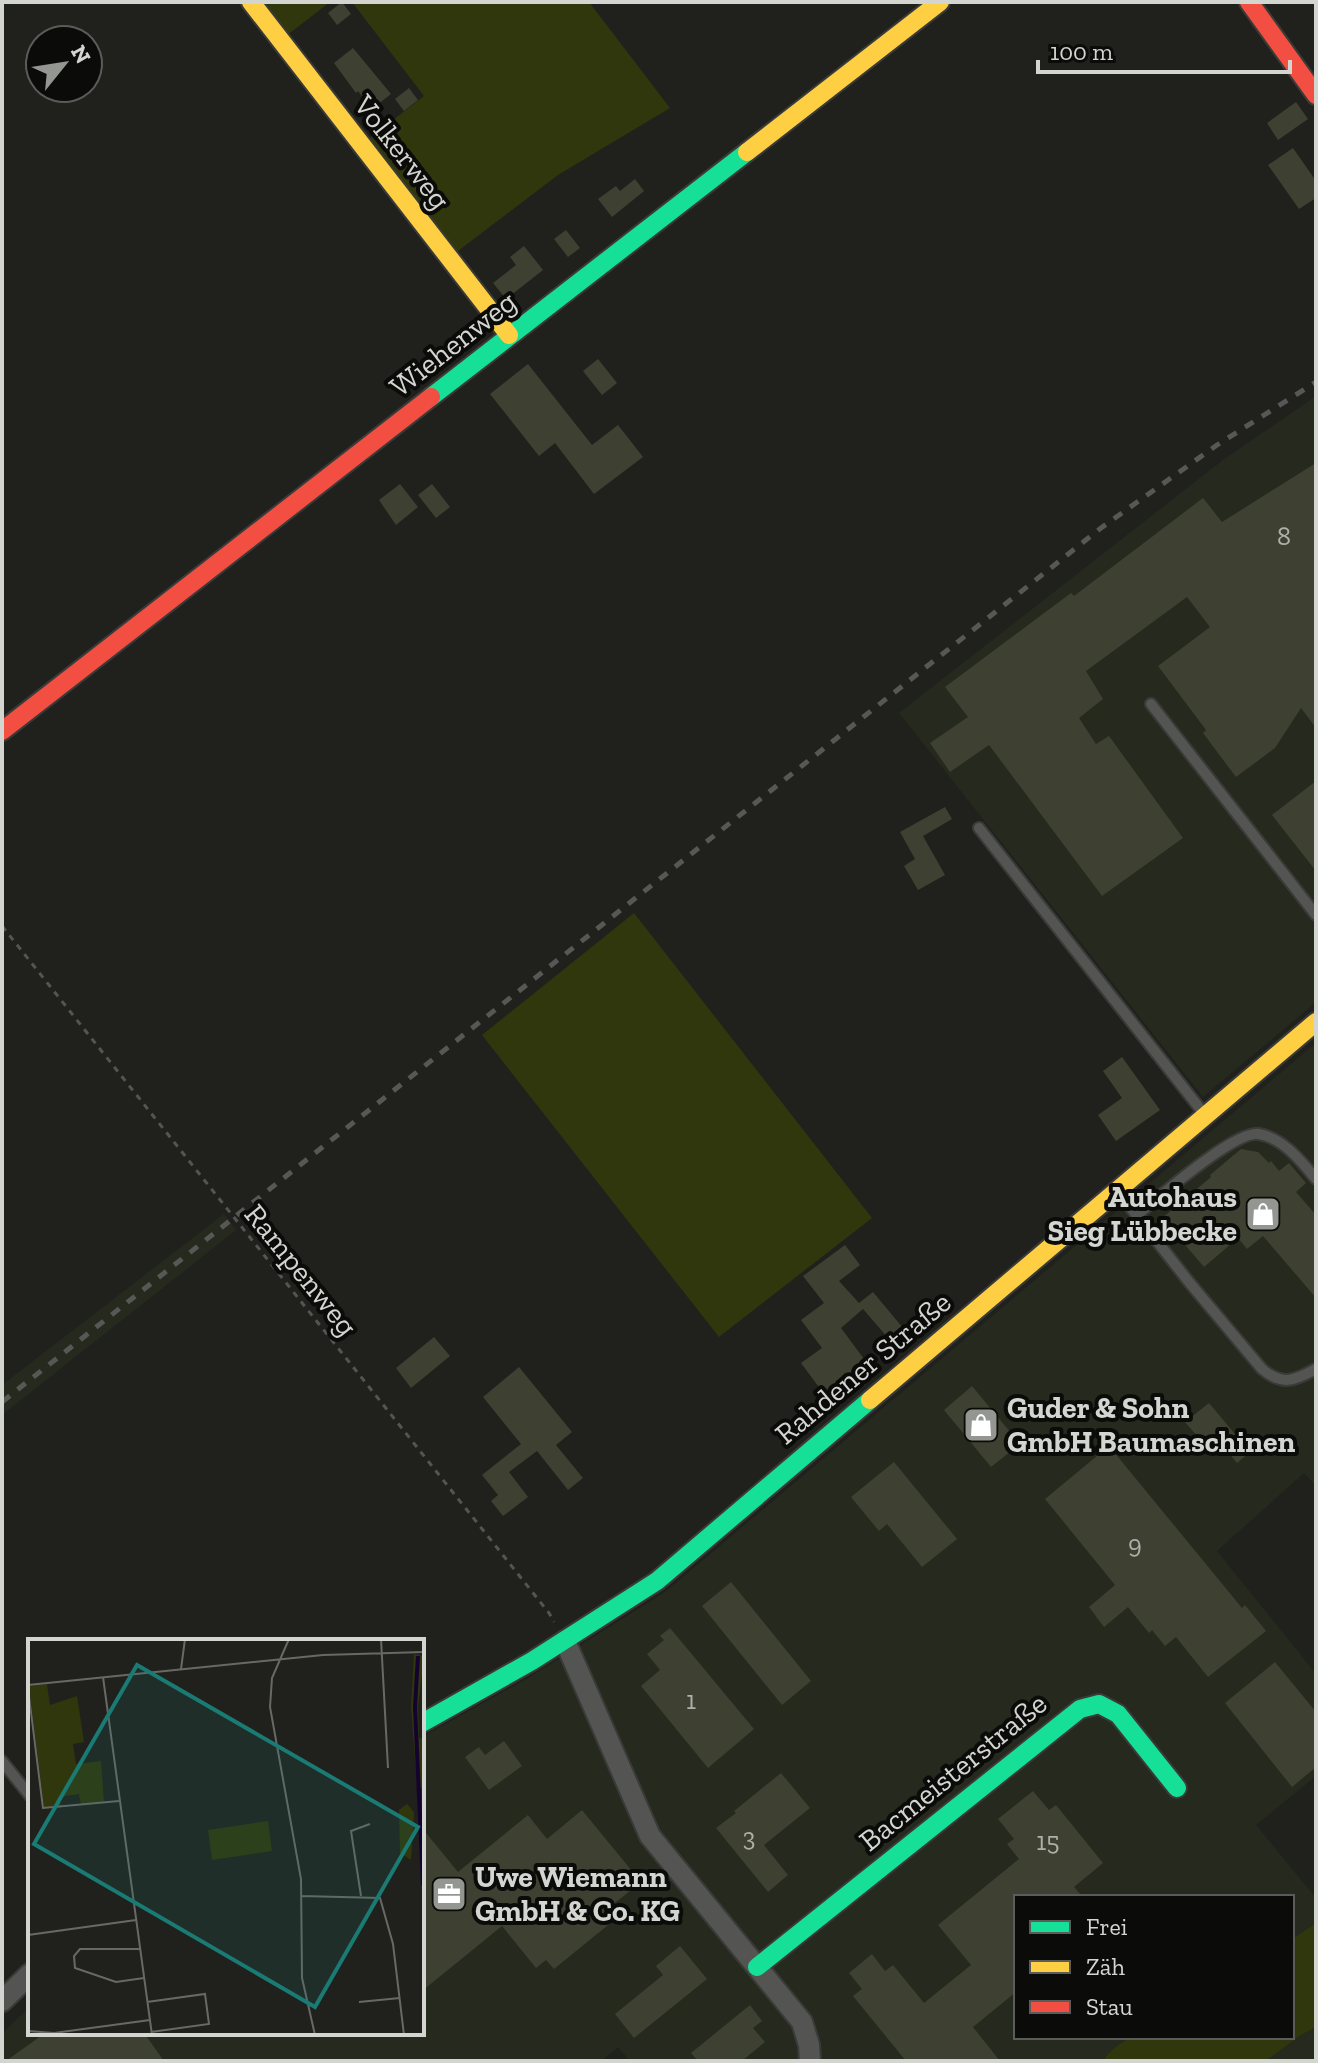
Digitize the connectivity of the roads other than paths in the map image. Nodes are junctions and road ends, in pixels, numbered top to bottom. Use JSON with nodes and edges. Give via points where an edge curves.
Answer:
{"nodes":[{"id":1,"x":251,"y":2,"type":"edge"},
{"id":2,"x":940,"y":2,"type":"edge"},
{"id":3,"x":1249,"y":2,"type":"edge"},
{"id":4,"x":1316,"y":95,"type":"edge"},
{"id":5,"x":509,"y":335,"type":"junction"},
{"id":6,"x":1151,"y":704,"type":"dead end"},
{"id":7,"x":2,"y":731,"type":"edge"},
{"id":8,"x":979,"y":828,"type":"dead end"},
{"id":9,"x":1316,"y":915,"type":"edge"},
{"id":10,"x":1316,"y":1022,"type":"edge"},
{"id":11,"x":1206,"y":1117,"type":"junction"},
{"id":12,"x":1316,"y":1179,"type":"edge"},
{"id":13,"x":1118,"y":1192,"type":"junction"},
{"id":14,"x":1137,"y":1215,"type":"junction"},
{"id":15,"x":1316,"y":1369,"type":"edge"},
{"id":16,"x":565,"y":1641,"type":"junction"},
{"id":17,"x":424,"y":1722,"type":"edge"},
{"id":18,"x":2,"y":1761,"type":"edge"},
{"id":19,"x":1177,"y":1788,"type":"dead end"},
{"id":20,"x":28,"y":1794,"type":"edge"},
{"id":21,"x":757,"y":1967,"type":"junction"},
{"id":22,"x":28,"y":1976,"type":"edge"},
{"id":23,"x":2,"y":2001,"type":"edge"},
{"id":24,"x":810,"y":2061,"type":"edge"}],
"edges":[{"from":1,"to":5,"type":"street","name":"Volkerweg"},
{"from":2,"to":5,"type":"street","name":"Wiehenweg"},
{"from":3,"to":4,"type":"street"},
{"from":5,"to":7,"type":"street","name":"Wiehenweg"},
{"from":6,"to":9,"type":"lane"},
{"from":8,"to":11,"type":"lane"},
{"from":10,"to":11,"type":"street","name":"Rahdener Straße"},
{"from":11,"to":13,"type":"street","name":"Rahdener Straße"},
{"from":12,"to":14,"type":"lane","via":[[1282,1145],[1257,1133],[1202,1162]]},
{"from":13,"to":14,"type":"lane"},
{"from":13,"to":16,"type":"street","name":"Rahdener Straße","via":[[657,1581]]},
{"from":14,"to":15,"type":"lane","via":[[1262,1369],[1286,1380]]},
{"from":16,"to":17,"type":"street","name":"Rahdener Straße"},
{"from":16,"to":21,"type":"street","via":[[650,1836]]},
{"from":18,"to":20,"type":"lane"},
{"from":19,"to":21,"type":"street","name":"Bacmeisterstraße","via":[[1118,1714],[1099,1704],[1080,1709]]},
{"from":21,"to":24,"type":"street","via":[[802,2022]]},
{"from":22,"to":23,"type":"street"}]}
